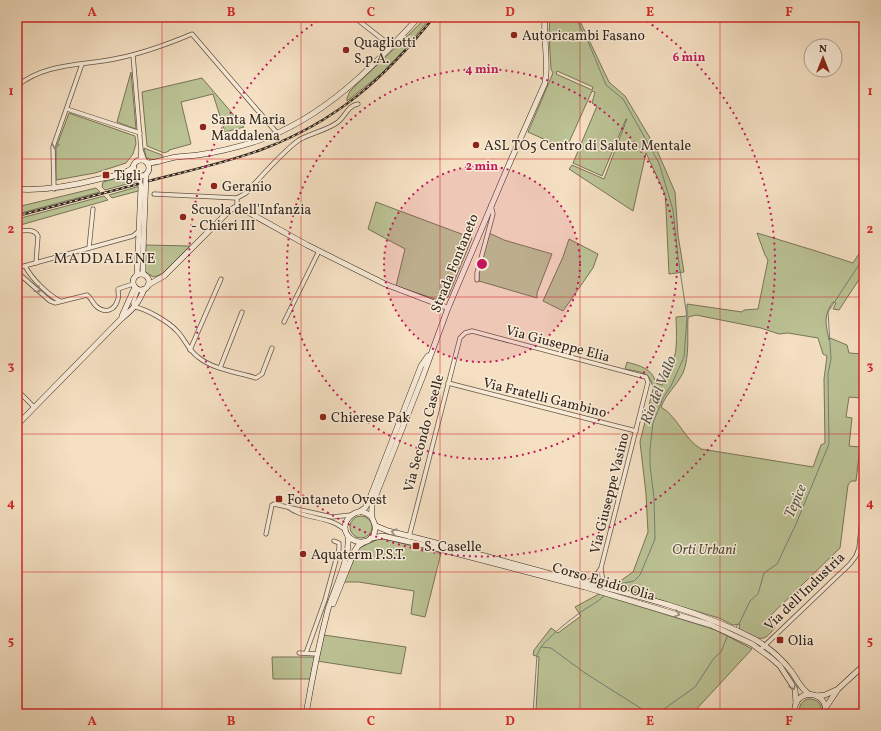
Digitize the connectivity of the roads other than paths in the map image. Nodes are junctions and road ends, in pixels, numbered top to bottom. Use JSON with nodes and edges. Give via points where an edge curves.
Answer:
{"nodes":[{"id":1,"x":354,"y":17,"type":"edge"},
{"id":2,"x":545,"y":17,"type":"edge"},
{"id":3,"x":417,"y":18,"type":"edge"},
{"id":4,"x":391,"y":46,"type":"junction"},
{"id":5,"x":133,"y":55,"type":"junction"},
{"id":6,"x":82,"y":64,"type":"junction"},
{"id":7,"x":17,"y":86,"type":"edge"},
{"id":8,"x":358,"y":104,"type":"dead end"},
{"id":9,"x":67,"y":109,"type":"junction"},
{"id":10,"x":140,"y":133,"type":"junction"},
{"id":11,"x":277,"y":133,"type":"junction"},
{"id":12,"x":162,"y":161,"type":"junction"},
{"id":13,"x":144,"y":162,"type":"junction"},
{"id":14,"x":134,"y":167,"type":"junction"},
{"id":15,"x":149,"y":169,"type":"junction"},
{"id":16,"x":125,"y":173,"type":"junction"},
{"id":17,"x":137,"y":174,"type":"junction"},
{"id":18,"x":146,"y":175,"type":"junction"},
{"id":19,"x":54,"y":188,"type":"junction"},
{"id":20,"x":17,"y":189,"type":"edge"},
{"id":21,"x":154,"y":194,"type":"dead end"},
{"id":22,"x":237,"y":198,"type":"junction"},
{"id":23,"x":491,"y":204,"type":"junction"},
{"id":24,"x":237,"y":206,"type":"junction"},
{"id":25,"x":94,"y":210,"type":"dead end"},
{"id":26,"x":139,"y":230,"type":"junction"},
{"id":27,"x":17,"y":231,"type":"edge"},
{"id":28,"x":133,"y":236,"type":"junction"},
{"id":29,"x":139,"y":244,"type":"junction"},
{"id":30,"x":89,"y":248,"type":"junction"},
{"id":31,"x":319,"y":251,"type":"junction"},
{"id":32,"x":36,"y":263,"type":"junction"},
{"id":33,"x":25,"y":266,"type":"junction"},
{"id":34,"x":17,"y":268,"type":"edge"},
{"id":35,"x":17,"y":272,"type":"edge"},
{"id":36,"x":143,"y":274,"type":"junction"},
{"id":37,"x":137,"y":275,"type":"junction"},
{"id":38,"x":148,"y":278,"type":"junction"},
{"id":39,"x":221,"y":279,"type":"dead end"},
{"id":40,"x":158,"y":280,"type":"junction"},
{"id":41,"x":477,"y":280,"type":"dead end"},
{"id":42,"x":136,"y":287,"type":"junction"},
{"id":43,"x":146,"y":287,"type":"junction"},
{"id":44,"x":61,"y":301,"type":"junction"},
{"id":45,"x":134,"y":307,"type":"junction"},
{"id":46,"x":448,"y":308,"type":"junction"},
{"id":47,"x":242,"y":312,"type":"dead end"},
{"id":48,"x":121,"y":318,"type":"junction"},
{"id":49,"x":284,"y":322,"type":"dead end"},
{"id":50,"x":465,"y":332,"type":"joint"},
{"id":51,"x":272,"y":348,"type":"dead end"},
{"id":52,"x":190,"y":350,"type":"junction"},
{"id":53,"x":432,"y":352,"type":"junction"},
{"id":54,"x":220,"y":368,"type":"junction"},
{"id":55,"x":646,"y":378,"type":"joint"},
{"id":56,"x":448,"y":384,"type":"junction"},
{"id":57,"x":17,"y":390,"type":"edge"},
{"id":58,"x":34,"y":407,"type":"junction"},
{"id":59,"x":17,"y":425,"type":"edge"},
{"id":60,"x":636,"y":431,"type":"junction"},
{"id":61,"x":864,"y":498,"type":"edge"},
{"id":62,"x":287,"y":506,"type":"junction"},
{"id":63,"x":360,"y":512,"type":"junction"},
{"id":64,"x":351,"y":515,"type":"junction"},
{"id":65,"x":372,"y":518,"type":"junction"},
{"id":66,"x":376,"y":526,"type":"junction"},
{"id":67,"x":345,"y":530,"type":"junction"},
{"id":68,"x":266,"y":534,"type":"dead end"},
{"id":69,"x":348,"y":536,"type":"junction"},
{"id":70,"x":371,"y":538,"type":"junction"},
{"id":71,"x":408,"y":539,"type":"junction"},
{"id":72,"x":334,"y":541,"type":"dead end"},
{"id":73,"x":365,"y":542,"type":"junction"},
{"id":74,"x":601,"y":568,"type":"junction"},
{"id":75,"x":586,"y":582,"type":"junction"},
{"id":76,"x":608,"y":588,"type":"junction"},
{"id":77,"x":326,"y":621,"type":"junction"},
{"id":78,"x":728,"y":630,"type":"junction"},
{"id":79,"x":762,"y":648,"type":"junction"},
{"id":80,"x":299,"y":653,"type":"dead end"},
{"id":81,"x":306,"y":654,"type":"junction"},
{"id":82,"x":317,"y":654,"type":"junction"},
{"id":83,"x":864,"y":665,"type":"edge"},
{"id":84,"x":838,"y":689,"type":"junction"},
{"id":85,"x":809,"y":694,"type":"junction"},
{"id":86,"x":817,"y":696,"type":"junction"},
{"id":87,"x":796,"y":703,"type":"junction"},
{"id":88,"x":826,"y":707,"type":"junction"},
{"id":89,"x":794,"y":712,"type":"edge"},
{"id":90,"x":306,"y":714,"type":"edge"},
{"id":91,"x":825,"y":714,"type":"edge"}],
"edges":[{"from":1,"to":4,"type":"street"},
{"from":2,"to":23,"type":"street","name":"Strada Fontaneto","via":[[545,84]]},
{"from":3,"to":4,"type":"street"},
{"from":4,"to":11,"type":"street","via":[[351,86],[313,113]]},
{"from":5,"to":6,"type":"street"},
{"from":5,"to":10,"type":"street"},
{"from":5,"to":11,"type":"street","via":[[192,34]]},
{"from":6,"to":7,"type":"street","via":[[46,70]]},
{"from":6,"to":9,"type":"street"},
{"from":8,"to":22,"type":"street","via":[[346,112],[337,123],[294,144],[246,193]]},
{"from":9,"to":10,"type":"street"},
{"from":9,"to":19,"type":"street","one_way":true,"via":[[53,147]]},
{"from":10,"to":13,"type":"street"},
{"from":11,"to":12,"type":"street","via":[[257,141],[212,152]]},
{"from":12,"to":13,"type":"street"},
{"from":12,"to":15,"type":"street"},
{"from":13,"to":14,"type":"street","via":[[136,163]]},
{"from":13,"to":15,"type":"street"},
{"from":14,"to":16,"type":"street"},
{"from":14,"to":17,"type":"street"},
{"from":15,"to":18,"type":"street"},
{"from":16,"to":17,"type":"street"},
{"from":16,"to":19,"type":"street"},
{"from":17,"to":18,"type":"street"},
{"from":17,"to":26,"type":"street","via":[[141,187]]},
{"from":18,"to":36,"type":"street"},
{"from":19,"to":20,"type":"street"},
{"from":21,"to":22,"type":"street"},
{"from":22,"to":24,"type":"street"},
{"from":23,"to":41,"type":"street","via":[[493,214]]},
{"from":23,"to":46,"type":"street","name":"Strada Fontaneto"},
{"from":24,"to":31,"type":"street"},
{"from":24,"to":40,"type":"street"},
{"from":25,"to":30,"type":"street"},
{"from":26,"to":28,"type":"street"},
{"from":26,"to":29,"type":"street"},
{"from":27,"to":32,"type":"street","via":[[32,231],[38,236]]},
{"from":28,"to":29,"type":"street"},
{"from":28,"to":30,"type":"street"},
{"from":29,"to":37,"type":"street"},
{"from":30,"to":32,"type":"street"},
{"from":31,"to":46,"type":"street","via":[[385,284]]},
{"from":31,"to":49,"type":"street"},
{"from":32,"to":33,"type":"street"},
{"from":33,"to":34,"type":"street"},
{"from":33,"to":44,"type":"street","via":[[40,285]]},
{"from":35,"to":44,"type":"street","one_way":true,"via":[[50,301]]},
{"from":36,"to":37,"type":"street"},
{"from":36,"to":38,"type":"street"},
{"from":37,"to":42,"type":"street","via":[[133,280]]},
{"from":38,"to":40,"type":"street"},
{"from":38,"to":43,"type":"street"},
{"from":39,"to":52,"type":"street"},
{"from":40,"to":43,"type":"street"},
{"from":42,"to":43,"type":"street"},
{"from":42,"to":44,"type":"street","via":[[118,289],[118,299],[113,308],[107,311],[102,311],[87,295]]},
{"from":42,"to":45,"type":"street"},
{"from":42,"to":48,"type":"street"},
{"from":43,"to":45,"type":"street","via":[[140,301]]},
{"from":45,"to":48,"type":"street"},
{"from":45,"to":52,"type":"street","via":[[140,307],[170,324]]},
{"from":46,"to":53,"type":"street","name":"Strada Fontaneto"},
{"from":47,"to":54,"type":"street"},
{"from":48,"to":58,"type":"street"},
{"from":50,"to":55,"type":"street","name":"Via Giuseppe Elia","via":[[472,331]]},
{"from":50,"to":56,"type":"street","name":"Via Secondo Caselle","via":[[460,338]]},
{"from":51,"to":54,"type":"street","via":[[262,374],[256,378]]},
{"from":52,"to":54,"type":"street","via":[[198,358]]},
{"from":53,"to":63,"type":"street","via":[[421,366],[368,503]]},
{"from":53,"to":65,"type":"street","name":"Strada Fontaneto","via":[[372,505]]},
{"from":55,"to":60,"type":"street","name":"Via Giuseppe Vasino","via":[[648,382]]},
{"from":56,"to":60,"type":"street","name":"Via Fratelli Gambino"},
{"from":56,"to":71,"type":"street","name":"Via Secondo Caselle"},
{"from":57,"to":58,"type":"street"},
{"from":58,"to":59,"type":"street"},
{"from":60,"to":74,"type":"street","name":"Via Giuseppe Vasino"},
{"from":61,"to":79,"type":"street","name":"Via dell'Industria","via":[[856,556]]},
{"from":62,"to":64,"type":"street","via":[[332,517]]},
{"from":62,"to":67,"type":"street","via":[[294,512],[335,522]]},
{"from":62,"to":68,"type":"street","via":[[272,505]]},
{"from":63,"to":64,"type":"street"},
{"from":63,"to":65,"type":"street"},
{"from":64,"to":67,"type":"street","via":[[346,522]]},
{"from":65,"to":66,"type":"street"},
{"from":66,"to":70,"type":"street"},
{"from":71,"to":66,"type":"street","name":"Corso Egidio Olia","one_way":true},
{"from":67,"to":69,"type":"street"},
{"from":69,"to":73,"type":"street","via":[[356,542]]},
{"from":69,"to":77,"type":"street","via":[[348,549]]},
{"from":70,"to":71,"type":"street","name":"Corso Egidio Olia","via":[[383,536]]},
{"from":70,"to":73,"type":"street"},
{"from":71,"to":75,"type":"street","name":"Corso Egidio Olia"},
{"from":71,"to":78,"type":"street","name":"Corso Egidio Olia","one_way":true,"via":[[613,595]]},
{"from":72,"to":81,"type":"street","via":[[339,543],[339,549]]},
{"from":73,"to":77,"type":"street","via":[[354,552]]},
{"from":74,"to":75,"type":"street","name":"Via Giuseppe Vasino","via":[[593,580]]},
{"from":74,"to":76,"type":"street","name":"Via Giuseppe Vasino","via":[[603,582]]},
{"from":75,"to":76,"type":"street","name":"Corso Egidio Olia"},
{"from":76,"to":78,"type":"street","name":"Corso Egidio Olia","via":[[702,616]]},
{"from":77,"to":82,"type":"street"},
{"from":78,"to":79,"type":"street","name":"Corso Egidio Olia"},
{"from":79,"to":85,"type":"street","name":"Corso Egidio Olia","via":[[782,661],[803,690]]},
{"from":79,"to":87,"type":"street","name":"Corso Egidio Olia","one_way":true,"via":[[792,683]]},
{"from":80,"to":81,"type":"street"},
{"from":81,"to":82,"type":"street"},
{"from":82,"to":90,"type":"street"},
{"from":83,"to":84,"type":"street"},
{"from":84,"to":86,"type":"street"},
{"from":84,"to":88,"type":"street"},
{"from":85,"to":86,"type":"street"},
{"from":85,"to":87,"type":"street","via":[[801,697]]},
{"from":86,"to":88,"type":"street"},
{"from":87,"to":89,"type":"street"},
{"from":88,"to":91,"type":"street"}]}
